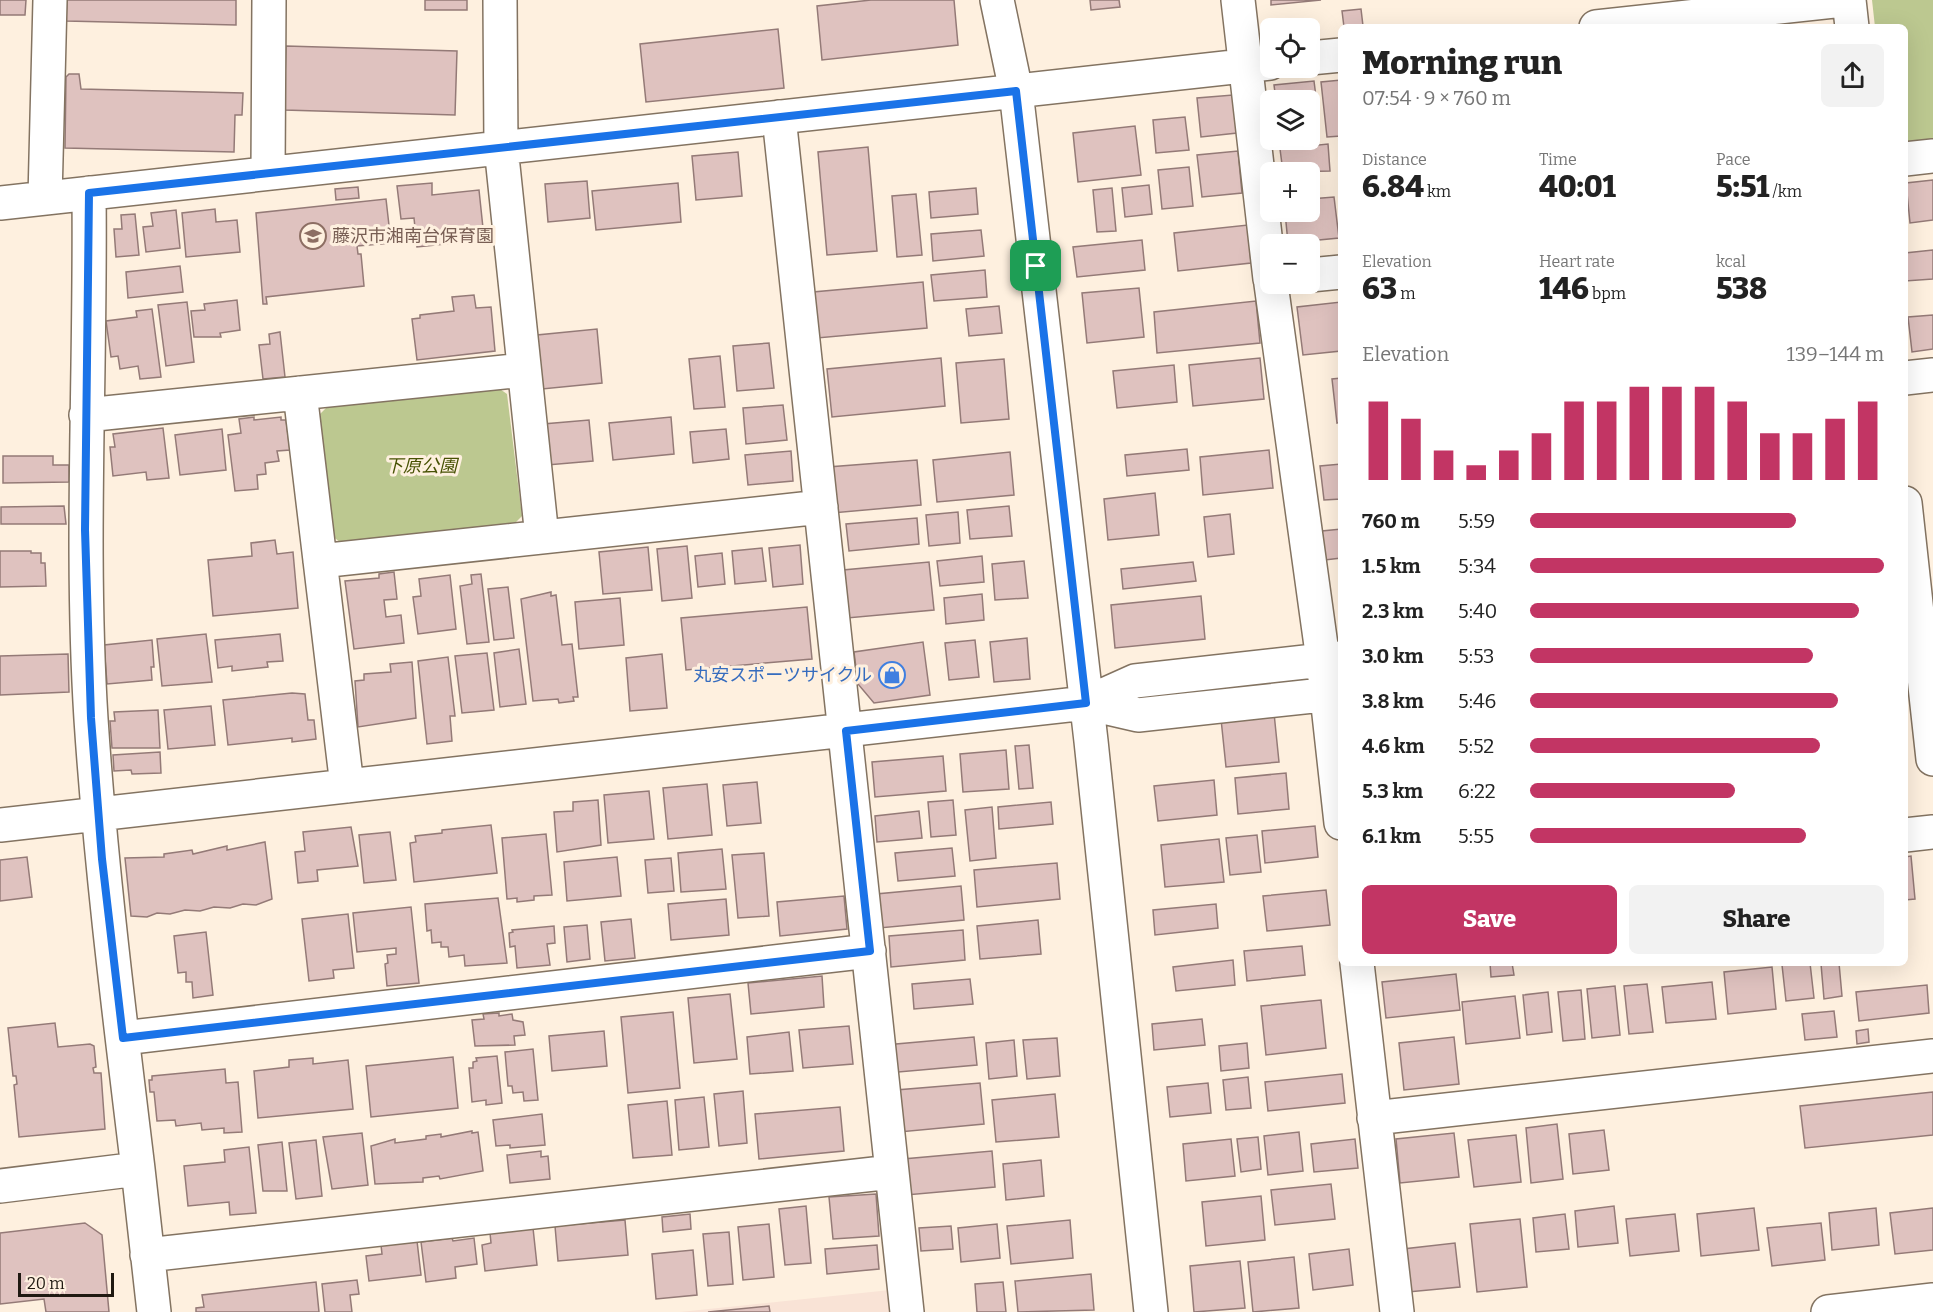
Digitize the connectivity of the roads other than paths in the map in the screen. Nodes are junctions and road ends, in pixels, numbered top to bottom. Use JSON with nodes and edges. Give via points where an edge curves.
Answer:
{"nodes":[{"id":1,"x":50,"y":0,"type":"edge"},
{"id":2,"x":269,"y":0,"type":"edge"},
{"id":3,"x":500,"y":0,"type":"edge"},
{"id":4,"x":997,"y":0,"type":"edge"},
{"id":5,"x":1238,"y":0,"type":"edge"},
{"id":6,"x":1843,"y":0,"type":"edge"},
{"id":7,"x":1849,"y":0,"type":"edge"},
{"id":8,"x":1631,"y":24,"type":"edge"},
{"id":9,"x":1852,"y":24,"type":"edge"},
{"id":10,"x":1338,"y":55,"type":"edge"},
{"id":11,"x":1320,"y":57,"type":"edge"},
{"id":12,"x":1258,"y":64,"type":"edge"},
{"id":13,"x":1016,"y":91,"type":"junction"},
{"id":14,"x":779,"y":117,"type":"junction"},
{"id":15,"x":501,"y":147,"type":"junction"},
{"id":16,"x":1933,"y":156,"type":"edge"},
{"id":17,"x":1908,"y":159,"type":"edge"},
{"id":18,"x":268,"y":173,"type":"junction"},
{"id":19,"x":89,"y":193,"type":"junction"},
{"id":20,"x":45,"y":198,"type":"junction"},
{"id":21,"x":0,"y":203,"type":"edge"},
{"id":22,"x":1267,"y":234,"type":"edge"},
{"id":23,"x":1338,"y":272,"type":"edge"},
{"id":24,"x":1320,"y":274,"type":"edge"},
{"id":25,"x":1273,"y":294,"type":"edge"},
{"id":26,"x":524,"y":370,"type":"junction"},
{"id":27,"x":1933,"y":375,"type":"edge"},
{"id":28,"x":1908,"y":378,"type":"edge"},
{"id":29,"x":300,"y":393,"type":"junction"},
{"id":30,"x":86,"y":415,"type":"junction"},
{"id":31,"x":821,"y":507,"type":"junction"},
{"id":32,"x":1908,"y":524,"type":"edge"},
{"id":33,"x":542,"y":537,"type":"junction"},
{"id":34,"x":320,"y":561,"type":"junction"},
{"id":35,"x":1918,"y":595,"type":"edge"},
{"id":36,"x":1919,"y":628,"type":"edge"},
{"id":37,"x":1332,"y":659,"type":"edge"},
{"id":38,"x":1334,"y":693,"type":"edge"},
{"id":39,"x":1086,"y":703,"type":"junction"},
{"id":40,"x":846,"y":731,"type":"junction"},
{"id":41,"x":1933,"y":759,"type":"edge"},
{"id":42,"x":1338,"y":768,"type":"edge"},
{"id":43,"x":347,"y":786,"type":"junction"},
{"id":44,"x":98,"y":814,"type":"junction"},
{"id":45,"x":0,"y":825,"type":"edge"},
{"id":46,"x":1933,"y":832,"type":"edge"},
{"id":47,"x":1908,"y":835,"type":"edge"},
{"id":48,"x":870,"y":951,"type":"junction"},
{"id":49,"x":1357,"y":966,"type":"edge"},
{"id":50,"x":123,"y":1038,"type":"junction"},
{"id":51,"x":1933,"y":1056,"type":"edge"},
{"id":52,"x":1374,"y":1118,"type":"junction"},
{"id":53,"x":138,"y":1169,"type":"junction"},
{"id":54,"x":892,"y":1172,"type":"junction"},
{"id":55,"x":0,"y":1186,"type":"edge"},
{"id":56,"x":147,"y":1255,"type":"junction"},
{"id":57,"x":1933,"y":1300,"type":"edge"},
{"id":58,"x":154,"y":1312,"type":"edge"},
{"id":59,"x":907,"y":1312,"type":"edge"},
{"id":60,"x":1151,"y":1312,"type":"edge"},
{"id":61,"x":1396,"y":1312,"type":"edge"},
{"id":62,"x":1828,"y":1312,"type":"edge"}],
"edges":[{"from":1,"to":20,"type":"street"},
{"from":2,"to":18,"type":"street"},
{"from":3,"to":15,"type":"street"},
{"from":4,"to":13,"type":"street"},
{"from":5,"to":12,"type":"street"},
{"from":6,"to":8,"type":"street"},
{"from":7,"to":9,"type":"street"},
{"from":10,"to":11,"type":"street"},
{"from":12,"to":13,"type":"street"},
{"from":12,"to":22,"type":"street"},
{"from":13,"to":14,"type":"street"},
{"from":13,"to":39,"type":"street"},
{"from":14,"to":15,"type":"street"},
{"from":14,"to":31,"type":"street"},
{"from":15,"to":18,"type":"street"},
{"from":15,"to":26,"type":"street"},
{"from":16,"to":17,"type":"street"},
{"from":18,"to":19,"type":"street"},
{"from":19,"to":20,"type":"street"},
{"from":19,"to":30,"type":"street"},
{"from":20,"to":21,"type":"street"},
{"from":23,"to":24,"type":"street"},
{"from":25,"to":37,"type":"street"},
{"from":26,"to":29,"type":"street"},
{"from":26,"to":33,"type":"street"},
{"from":27,"to":28,"type":"street"},
{"from":29,"to":30,"type":"street"},
{"from":29,"to":34,"type":"street"},
{"from":30,"to":44,"type":"street","via":[[85,542]]},
{"from":31,"to":33,"type":"street"},
{"from":31,"to":40,"type":"street"},
{"from":32,"to":35,"type":"street"},
{"from":33,"to":34,"type":"street"},
{"from":34,"to":43,"type":"street"},
{"from":35,"to":36,"type":"street"},
{"from":36,"to":41,"type":"street"},
{"from":37,"to":38,"type":"street"},
{"from":37,"to":39,"type":"street","via":[[1135,681]]},
{"from":38,"to":39,"type":"street","via":[[1138,715]]},
{"from":38,"to":42,"type":"street"},
{"from":39,"to":40,"type":"street"},
{"from":39,"to":60,"type":"street"},
{"from":40,"to":43,"type":"street"},
{"from":40,"to":48,"type":"street"},
{"from":43,"to":44,"type":"street"},
{"from":44,"to":45,"type":"street"},
{"from":44,"to":50,"type":"street"},
{"from":46,"to":47,"type":"street"},
{"from":48,"to":50,"type":"street"},
{"from":48,"to":54,"type":"street"},
{"from":49,"to":52,"type":"street"},
{"from":50,"to":53,"type":"street"},
{"from":51,"to":52,"type":"street"},
{"from":52,"to":61,"type":"street"},
{"from":53,"to":55,"type":"street"},
{"from":53,"to":56,"type":"street"},
{"from":54,"to":56,"type":"street"},
{"from":54,"to":59,"type":"street"},
{"from":56,"to":58,"type":"street"},
{"from":57,"to":62,"type":"street"}]}
